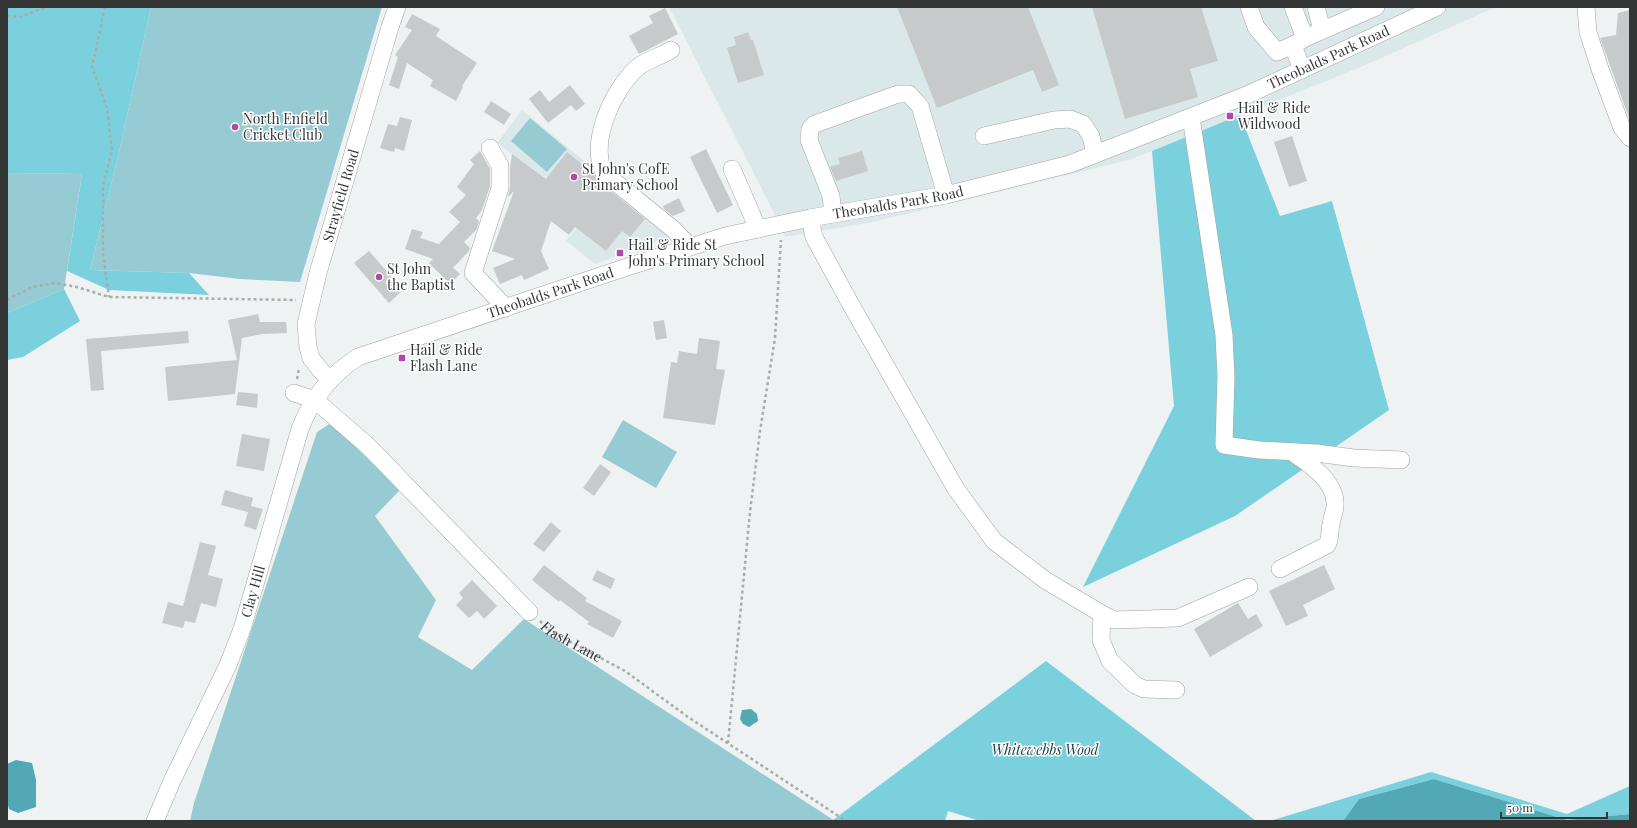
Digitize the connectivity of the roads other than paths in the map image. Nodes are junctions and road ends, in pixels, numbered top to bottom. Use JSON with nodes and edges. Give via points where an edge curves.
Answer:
{"nodes":[{"id":1,"x":397,"y":7,"type":"edge"},
{"id":2,"x":1249,"y":7,"type":"edge"},
{"id":3,"x":1293,"y":7,"type":"edge"},
{"id":4,"x":1316,"y":7,"type":"edge"},
{"id":5,"x":1437,"y":7,"type":"edge"},
{"id":6,"x":1586,"y":7,"type":"edge"},
{"id":7,"x":1366,"y":9,"type":"edge"},
{"id":8,"x":1322,"y":30,"type":"junction"},
{"id":9,"x":1299,"y":41,"type":"junction"},
{"id":10,"x":671,"y":50,"type":"dead end"},
{"id":11,"x":1302,"y":70,"type":"junction"},
{"id":12,"x":1192,"y":117,"type":"junction"},
{"id":13,"x":984,"y":136,"type":"dead end"},
{"id":14,"x":1630,"y":138,"type":"edge"},
{"id":15,"x":490,"y":148,"type":"dead end"},
{"id":16,"x":1095,"y":154,"type":"junction"},
{"id":17,"x":732,"y":169,"type":"dead end"},
{"id":18,"x":946,"y":195,"type":"junction"},
{"id":19,"x":833,"y":214,"type":"junction"},
{"id":20,"x":810,"y":218,"type":"junction"},
{"id":21,"x":758,"y":229,"type":"junction"},
{"id":22,"x":689,"y":246,"type":"junction"},
{"id":23,"x":506,"y":308,"type":"junction"},
{"id":24,"x":347,"y":364,"type":"joint"},
{"id":25,"x":330,"y":379,"type":"junction"},
{"id":26,"x":294,"y":393,"type":"dead end"},
{"id":27,"x":315,"y":400,"type":"junction"},
{"id":28,"x":1291,"y":452,"type":"junction"},
{"id":29,"x":1401,"y":460,"type":"dead end"},
{"id":30,"x":1280,"y":569,"type":"dead end"},
{"id":31,"x":1249,"y":587,"type":"dead end"},
{"id":32,"x":529,"y":612,"type":"road end"},
{"id":33,"x":1102,"y":614,"type":"junction"},
{"id":34,"x":1176,"y":690,"type":"dead end"},
{"id":35,"x":155,"y":821,"type":"edge"}],
"edges":[{"from":1,"to":25,"type":"street","name":"Strayfield Road","via":[[306,324],[311,358]]},
{"from":2,"to":9,"type":"street","via":[[1256,27],[1277,52]]},
{"from":3,"to":9,"type":"street"},
{"from":4,"to":8,"type":"street"},
{"from":5,"to":11,"type":"street","name":"Theobalds Park Road"},
{"from":6,"to":14,"type":"street","via":[[1588,32],[1600,69],[1622,128]]},
{"from":7,"to":8,"type":"street"},
{"from":8,"to":9,"type":"street"},
{"from":9,"to":11,"type":"street"},
{"from":10,"to":22,"type":"street","via":[[639,66],[626,80],[609,109],[602,128],[599,155],[604,173],[673,229]]},
{"from":11,"to":12,"type":"street","name":"Theobalds Park Road"},
{"from":12,"to":16,"type":"street","name":"Theobalds Park Road"},
{"from":12,"to":28,"type":"street","via":[[1224,335],[1224,445]]},
{"from":13,"to":16,"type":"street","via":[[1054,120],[1070,119],[1083,124],[1092,136]]},
{"from":15,"to":23,"type":"street","via":[[500,166],[500,188],[473,273]]},
{"from":16,"to":18,"type":"street","name":"Theobalds Park Road","via":[[1070,164]]},
{"from":17,"to":21,"type":"street"},
{"from":18,"to":19,"type":"street","name":"Theobalds Park Road"},
{"from":18,"to":19,"type":"street","via":[[920,106],[909,94],[898,94],[815,124],[810,129],[809,140],[831,196]]},
{"from":19,"to":20,"type":"street","name":"Theobalds Park Road"},
{"from":20,"to":21,"type":"street","name":"Theobalds Park Road"},
{"from":20,"to":33,"type":"street","via":[[814,237],[956,489],[994,541],[1045,580]]},
{"from":21,"to":22,"type":"street","name":"Theobalds Park Road"},
{"from":22,"to":23,"type":"street","name":"Theobalds Park Road"},
{"from":23,"to":24,"type":"street","name":"Theobalds Park Road","via":[[369,352]]},
{"from":24,"to":25,"type":"street","name":"Clay Hill"},
{"from":25,"to":27,"type":"street","name":"Clay Hill"},
{"from":26,"to":27,"type":"street","name":"Flash Lane"},
{"from":27,"to":32,"type":"street","name":"Flash Lane","via":[[368,446]]},
{"from":27,"to":35,"type":"street","name":"Clay Hill","via":[[300,429],[242,629],[228,665]]},
{"from":28,"to":29,"type":"street"},
{"from":28,"to":30,"type":"street","via":[[1311,465],[1331,488],[1336,503],[1327,545]]},
{"from":31,"to":33,"type":"street","via":[[1178,618],[1114,620]]},
{"from":33,"to":34,"type":"street","via":[[1101,640],[1110,661],[1135,685],[1144,689]]}]}
